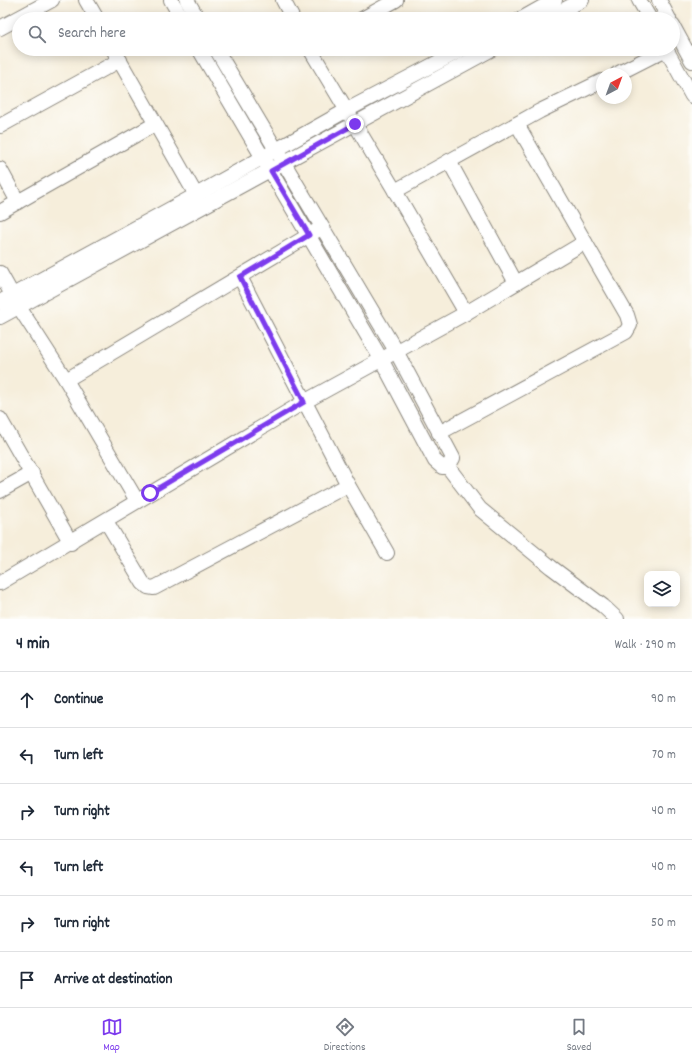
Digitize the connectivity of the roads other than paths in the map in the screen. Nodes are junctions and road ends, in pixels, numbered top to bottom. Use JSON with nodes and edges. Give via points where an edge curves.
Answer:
{"nodes":[{"id":1,"x":52,"y":0,"type":"edge"},
{"id":2,"x":86,"y":0,"type":"edge"},
{"id":3,"x":171,"y":0,"type":"edge"},
{"id":4,"x":188,"y":0,"type":"edge"},
{"id":5,"x":282,"y":0,"type":"edge"},
{"id":6,"x":396,"y":0,"type":"edge"},
{"id":7,"x":582,"y":0,"type":"edge"},
{"id":8,"x":639,"y":0,"type":"edge"},
{"id":9,"x":659,"y":0,"type":"edge"},
{"id":10,"x":549,"y":2,"type":"edge"},
{"id":11,"x":30,"y":12,"type":"edge"},
{"id":12,"x":93,"y":12,"type":"edge"},
{"id":13,"x":178,"y":12,"type":"edge"},
{"id":14,"x":194,"y":12,"type":"edge"},
{"id":15,"x":289,"y":12,"type":"edge"},
{"id":16,"x":375,"y":12,"type":"edge"},
{"id":17,"x":533,"y":12,"type":"edge"},
{"id":18,"x":560,"y":12,"type":"edge"},
{"id":19,"x":646,"y":12,"type":"edge"},
{"id":20,"x":665,"y":12,"type":"edge"},
{"id":21,"x":12,"y":22,"type":"edge"},
{"id":22,"x":0,"y":28,"type":"edge"},
{"id":23,"x":680,"y":39,"type":"edge"},
{"id":24,"x":114,"y":56,"type":"edge"},
{"id":25,"x":117,"y":56,"type":"edge"},
{"id":26,"x":204,"y":56,"type":"edge"},
{"id":27,"x":220,"y":56,"type":"edge"},
{"id":28,"x":314,"y":56,"type":"edge"},
{"id":29,"x":450,"y":56,"type":"edge"},
{"id":30,"x":479,"y":56,"type":"edge"},
{"id":31,"x":652,"y":56,"type":"edge"},
{"id":32,"x":670,"y":56,"type":"edge"},
{"id":33,"x":692,"y":61,"type":"edge"},
{"id":34,"x":629,"y":68,"type":"edge"},
{"id":35,"x":596,"y":84,"type":"edge"},
{"id":36,"x":692,"y":96,"type":"edge"},
{"id":37,"x":347,"y":110,"type":"junction"},
{"id":38,"x":155,"y":124,"type":"junction"},
{"id":39,"x":355,"y":124,"type":"junction"},
{"id":40,"x":517,"y":124,"type":"junction"},
{"id":41,"x":0,"y":126,"type":"edge"},
{"id":42,"x":269,"y":153,"type":"junction"},
{"id":43,"x":450,"y":161,"type":"junction"},
{"id":44,"x":277,"y":168,"type":"junction"},
{"id":45,"x":0,"y":169,"type":"edge"},
{"id":46,"x":395,"y":191,"type":"junction"},
{"id":47,"x":196,"y":195,"type":"junction"},
{"id":48,"x":18,"y":202,"type":"junction"},
{"id":49,"x":0,"y":212,"type":"edge"},
{"id":50,"x":322,"y":228,"type":"junction"},
{"id":51,"x":309,"y":235,"type":"junction"},
{"id":52,"x":585,"y":242,"type":"junction"},
{"id":53,"x":0,"y":273,"type":"edge"},
{"id":54,"x":240,"y":277,"type":"junction"},
{"id":55,"x":516,"y":283,"type":"junction"},
{"id":56,"x":10,"y":301,"type":"edge"},
{"id":57,"x":466,"y":313,"type":"junction"},
{"id":58,"x":0,"y":317,"type":"edge"},
{"id":59,"x":396,"y":351,"type":"junction"},
{"id":60,"x":381,"y":359,"type":"junction"},
{"id":61,"x":66,"y":380,"type":"junction"},
{"id":62,"x":304,"y":402,"type":"junction"},
{"id":63,"x":0,"y":419,"type":"edge"},
{"id":64,"x":439,"y":433,"type":"junction"},
{"id":65,"x":448,"y":467,"type":"junction"},
{"id":66,"x":32,"y":473,"type":"junction"},
{"id":67,"x":348,"y":485,"type":"junction"},
{"id":68,"x":0,"y":491,"type":"edge"},
{"id":69,"x":137,"y":501,"type":"junction"},
{"id":70,"x":106,"y":521,"type":"junction"},
{"id":71,"x":70,"y":543,"type":"junction"},
{"id":72,"x":387,"y":553,"type":"dead end"},
{"id":73,"x":0,"y":583,"type":"edge"},
{"id":74,"x":617,"y":619,"type":"edge"}],
"edges":[{"from":1,"to":11,"type":"street"},
{"from":2,"to":12,"type":"street"},
{"from":3,"to":13,"type":"street"},
{"from":4,"to":14,"type":"street"},
{"from":5,"to":15,"type":"street"},
{"from":6,"to":16,"type":"street"},
{"from":7,"to":18,"type":"street"},
{"from":8,"to":19,"type":"street"},
{"from":9,"to":20,"type":"street"},
{"from":10,"to":17,"type":"street"},
{"from":21,"to":22,"type":"street"},
{"from":23,"to":33,"type":"street"},
{"from":24,"to":41,"type":"street"},
{"from":25,"to":38,"type":"street"},
{"from":26,"to":42,"type":"street"},
{"from":27,"to":42,"type":"street"},
{"from":28,"to":37,"type":"street"},
{"from":29,"to":37,"type":"street"},
{"from":30,"to":39,"type":"street"},
{"from":31,"to":34,"type":"street"},
{"from":32,"to":36,"type":"street"},
{"from":35,"to":40,"type":"street"},
{"from":37,"to":39,"type":"street"},
{"from":37,"to":42,"type":"street"},
{"from":38,"to":47,"type":"street"},
{"from":38,"to":48,"type":"street"},
{"from":39,"to":44,"type":"street"},
{"from":39,"to":46,"type":"street"},
{"from":40,"to":43,"type":"street"},
{"from":40,"to":52,"type":"street"},
{"from":42,"to":44,"type":"street"},
{"from":42,"to":47,"type":"street"},
{"from":43,"to":46,"type":"street"},
{"from":43,"to":55,"type":"street"},
{"from":44,"to":50,"type":"street"},
{"from":44,"to":51,"type":"street"},
{"from":44,"to":56,"type":"street"},
{"from":45,"to":48,"type":"street"},
{"from":46,"to":57,"type":"street"},
{"from":47,"to":56,"type":"street"},
{"from":48,"to":49,"type":"street"},
{"from":50,"to":51,"type":"street"},
{"from":50,"to":59,"type":"street"},
{"from":51,"to":54,"type":"street"},
{"from":51,"to":60,"type":"street"},
{"from":52,"to":55,"type":"street"},
{"from":52,"to":64,"type":"street","via":[[627,315],[630,325],[626,332]]},
{"from":53,"to":56,"type":"street"},
{"from":54,"to":61,"type":"street"},
{"from":54,"to":62,"type":"street"},
{"from":55,"to":57,"type":"street"},
{"from":56,"to":58,"type":"street"},
{"from":56,"to":61,"type":"street"},
{"from":57,"to":59,"type":"street"},
{"from":59,"to":60,"type":"street"},
{"from":59,"to":64,"type":"street"},
{"from":60,"to":62,"type":"street"},
{"from":60,"to":65,"type":"street","via":[[435,461],[442,467]]},
{"from":61,"to":69,"type":"street"},
{"from":62,"to":67,"type":"street"},
{"from":62,"to":69,"type":"street"},
{"from":63,"to":66,"type":"street"},
{"from":64,"to":65,"type":"street","via":[[453,458]]},
{"from":65,"to":74,"type":"street","via":[[480,509]]},
{"from":66,"to":68,"type":"street"},
{"from":66,"to":71,"type":"street"},
{"from":67,"to":70,"type":"street","via":[[154,588],[148,588],[143,583]]},
{"from":67,"to":72,"type":"street"},
{"from":69,"to":70,"type":"street"},
{"from":70,"to":71,"type":"street"},
{"from":71,"to":73,"type":"street"}]}
